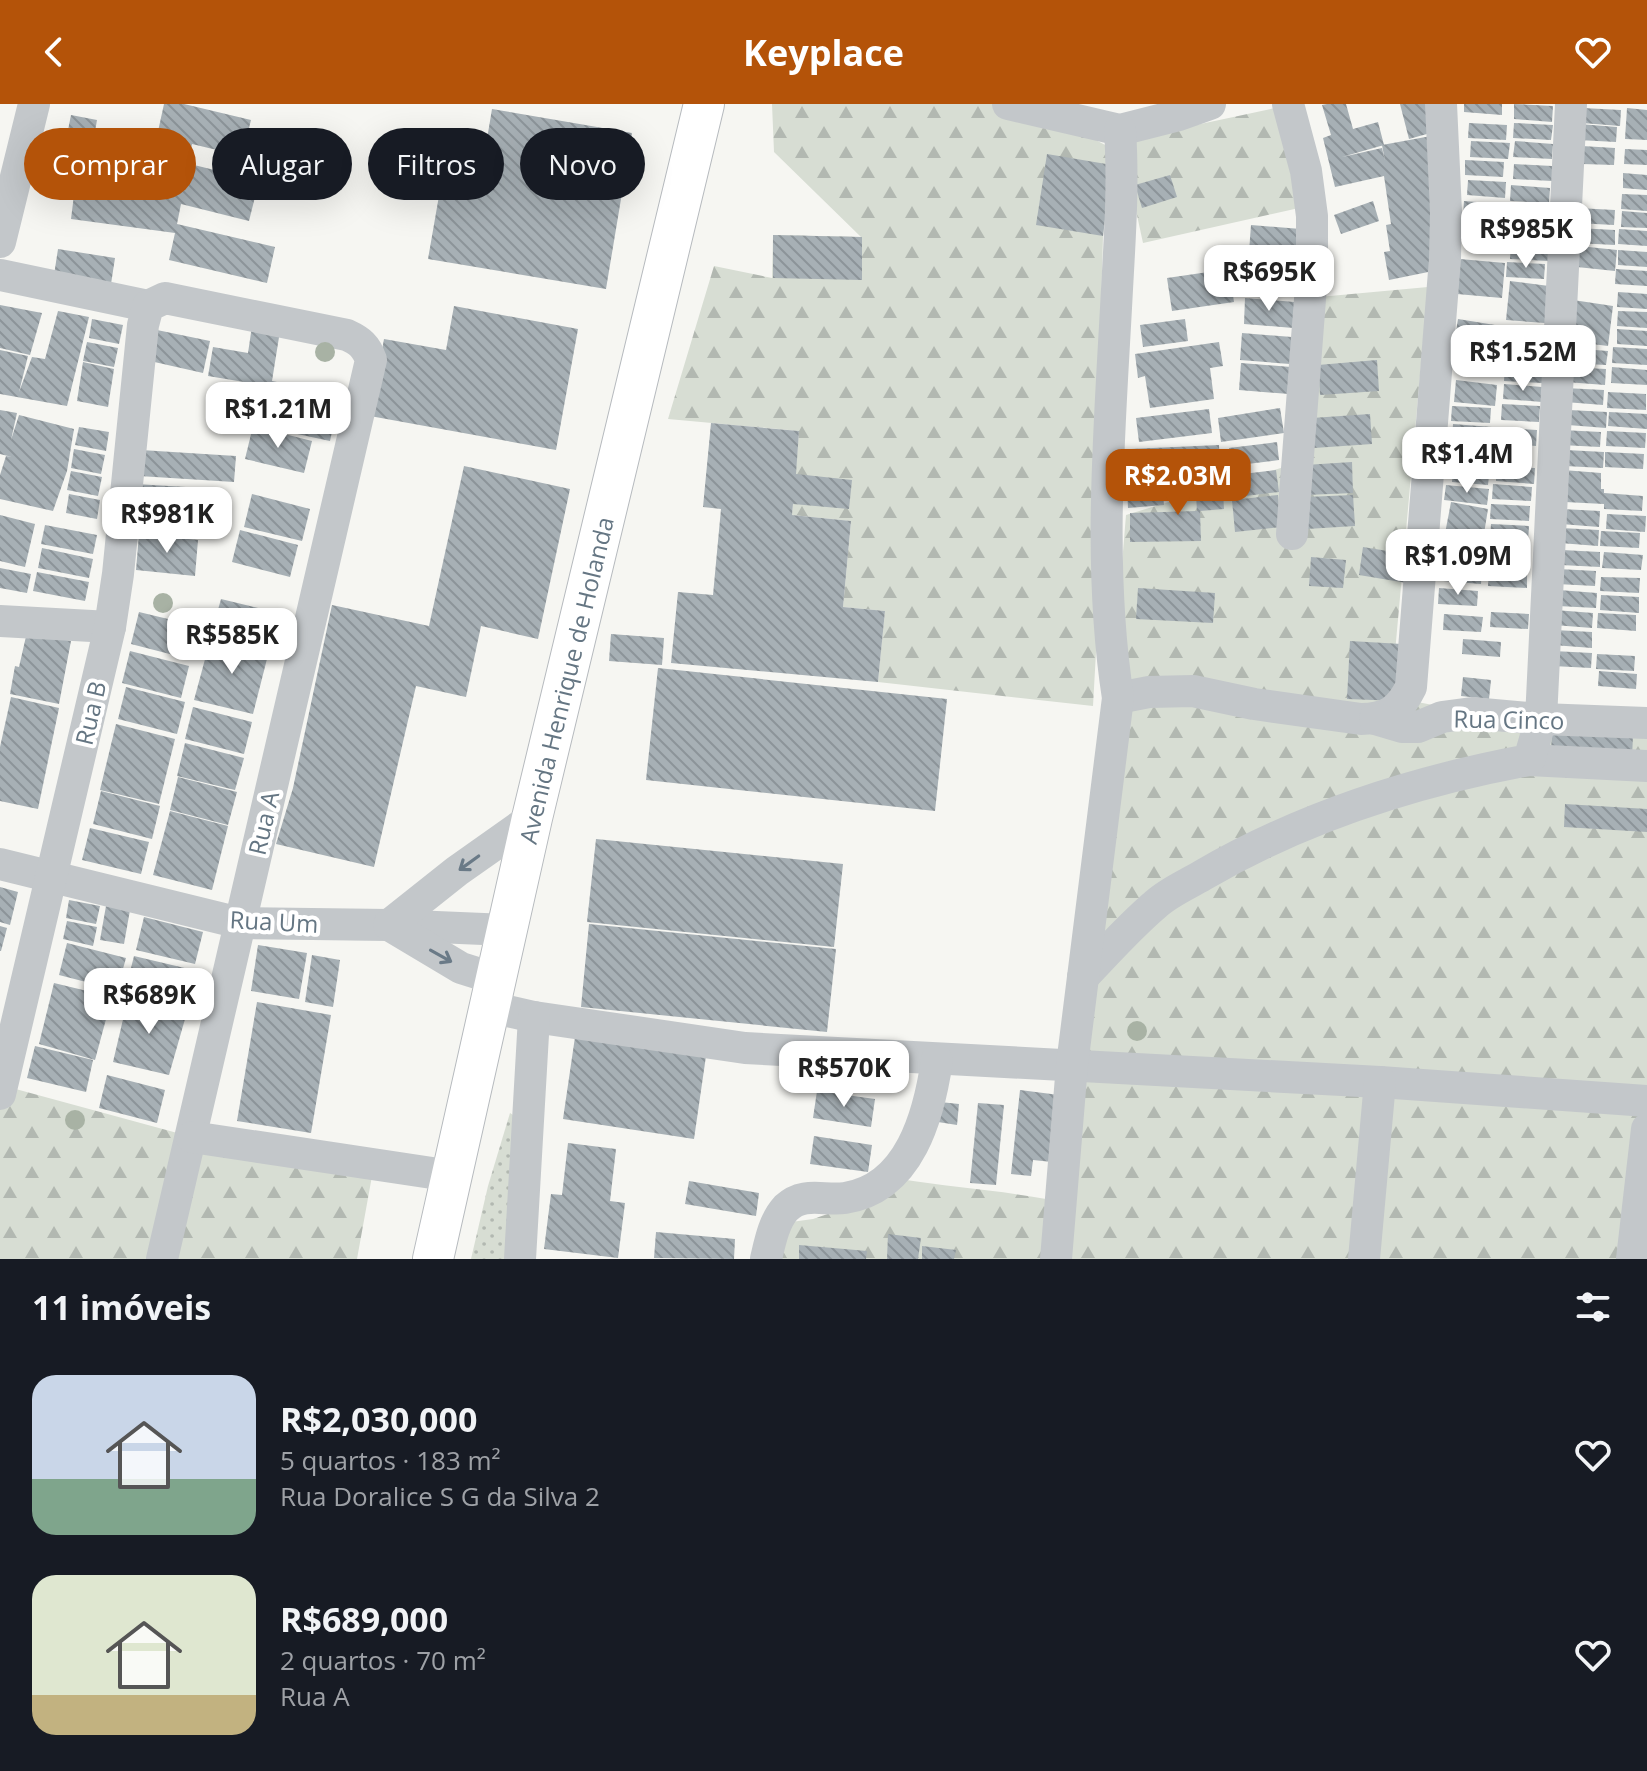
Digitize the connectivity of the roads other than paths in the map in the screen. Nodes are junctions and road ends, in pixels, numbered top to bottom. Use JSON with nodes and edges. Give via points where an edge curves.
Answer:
{"nodes":[{"id":1,"x":34,"y":104,"type":"edge"},
{"id":2,"x":704,"y":104,"type":"edge"},
{"id":3,"x":1008,"y":104,"type":"edge"},
{"id":4,"x":1210,"y":104,"type":"edge"},
{"id":5,"x":1288,"y":104,"type":"edge"},
{"id":6,"x":1441,"y":104,"type":"edge"},
{"id":7,"x":1571,"y":104,"type":"edge"},
{"id":8,"x":1120,"y":130,"type":"junction"},
{"id":9,"x":0,"y":242,"type":"edge"},
{"id":10,"x":0,"y":275,"type":"edge"},
{"id":11,"x":146,"y":315,"type":"junction"},
{"id":12,"x":1292,"y":534,"type":"dead end"},
{"id":13,"x":0,"y":621,"type":"edge"},
{"id":14,"x":110,"y":627,"type":"junction"},
{"id":15,"x":1118,"y":698,"type":"junction"},
{"id":16,"x":1375,"y":719,"type":"junction"},
{"id":17,"x":1541,"y":719,"type":"junction"},
{"id":18,"x":1647,"y":723,"type":"edge"},
{"id":19,"x":1647,"y":758,"type":"edge"},
{"id":20,"x":1529,"y":760,"type":"junction"},
{"id":21,"x":1647,"y":766,"type":"edge"},
{"id":22,"x":532,"y":818,"type":"junction"},
{"id":23,"x":0,"y":864,"type":"edge"},
{"id":24,"x":53,"y":876,"type":"junction"},
{"id":25,"x":240,"y":923,"type":"junction"},
{"id":26,"x":389,"y":925,"type":"junction"},
{"id":27,"x":507,"y":930,"type":"junction"},
{"id":28,"x":1083,"y":977,"type":"junction"},
{"id":29,"x":493,"y":993,"type":"junction"},
{"id":30,"x":534,"y":1017,"type":"junction"},
{"id":31,"x":937,"y":1060,"type":"junction"},
{"id":32,"x":1072,"y":1065,"type":"junction"},
{"id":33,"x":1380,"y":1082,"type":"junction"},
{"id":34,"x":0,"y":1094,"type":"edge"},
{"id":35,"x":1647,"y":1101,"type":"edge"},
{"id":36,"x":1647,"y":1129,"type":"edge"},
{"id":37,"x":192,"y":1137,"type":"junction"},
{"id":38,"x":452,"y":1176,"type":"junction"},
{"id":39,"x":162,"y":1259,"type":"edge"},
{"id":40,"x":433,"y":1259,"type":"edge"},
{"id":41,"x":520,"y":1259,"type":"edge"},
{"id":42,"x":766,"y":1259,"type":"edge"},
{"id":43,"x":1056,"y":1259,"type":"edge"},
{"id":44,"x":1364,"y":1259,"type":"edge"},
{"id":45,"x":1632,"y":1259,"type":"edge"}],
"edges":[{"from":1,"to":9,"type":"street"},
{"from":2,"to":22,"type":"main road","name":"Avenida Henrique de Holanda"},
{"from":3,"to":8,"type":"street"},
{"from":4,"to":8,"type":"street"},
{"from":5,"to":12,"type":"street","via":[[1312,216]]},
{"from":6,"to":16,"type":"street","via":[[1445,259],[1411,687],[1394,713]]},
{"from":7,"to":17,"type":"street"},
{"from":8,"to":15,"type":"street","via":[[1122,198],[1106,510],[1110,649]]},
{"from":10,"to":11,"type":"street"},
{"from":11,"to":14,"type":"street","name":"Rua B"},
{"from":11,"to":25,"type":"street","name":"Rua A","via":[[165,298],[347,335],[368,349],[371,360]]},
{"from":13,"to":14,"type":"street"},
{"from":14,"to":24,"type":"street","name":"Rua B"},
{"from":15,"to":16,"type":"street","name":"Rua Cinco","via":[[1193,691]]},
{"from":15,"to":28,"type":"street"},
{"from":16,"to":17,"type":"street","name":"Rua Cinco","via":[[1418,727],[1472,713]]},
{"from":17,"to":18,"type":"street","name":"Rua Cinco"},
{"from":17,"to":20,"type":"street"},
{"from":19,"to":21,"type":"street"},
{"from":20,"to":21,"type":"street"},
{"from":20,"to":28,"type":"street","via":[[1386,795],[1291,830],[1158,902]]},
{"from":22,"to":26,"type":"street","one_way":true},
{"from":22,"to":27,"type":"main road","name":"Avenida Henrique de Holanda"},
{"from":23,"to":24,"type":"street","name":"Rua Um"},
{"from":24,"to":25,"type":"street","name":"Rua Um"},
{"from":24,"to":34,"type":"street","name":"Rua B"},
{"from":25,"to":26,"type":"street","name":"Rua Um"},
{"from":25,"to":37,"type":"street","name":"Rua A"},
{"from":26,"to":27,"type":"street","name":"Rua Um"},
{"from":26,"to":29,"type":"street","one_way":true},
{"from":27,"to":29,"type":"main road","name":"Avenida Henrique de Holanda"},
{"from":28,"to":32,"type":"street"},
{"from":29,"to":30,"type":"street"},
{"from":29,"to":38,"type":"main road","name":"Avenida Henrique de Holanda"},
{"from":30,"to":31,"type":"street","via":[[745,1048]]},
{"from":30,"to":41,"type":"street"},
{"from":31,"to":32,"type":"street"},
{"from":31,"to":42,"type":"street","via":[[932,1098],[904,1162],[860,1194],[843,1199],[804,1197],[786,1208]]},
{"from":32,"to":33,"type":"street"},
{"from":32,"to":43,"type":"street"},
{"from":33,"to":35,"type":"street"},
{"from":33,"to":44,"type":"street"},
{"from":36,"to":45,"type":"street"},
{"from":37,"to":38,"type":"street"},
{"from":37,"to":39,"type":"street","name":"Rua A"},
{"from":38,"to":40,"type":"main road","name":"Avenida Henrique de Holanda"}]}
